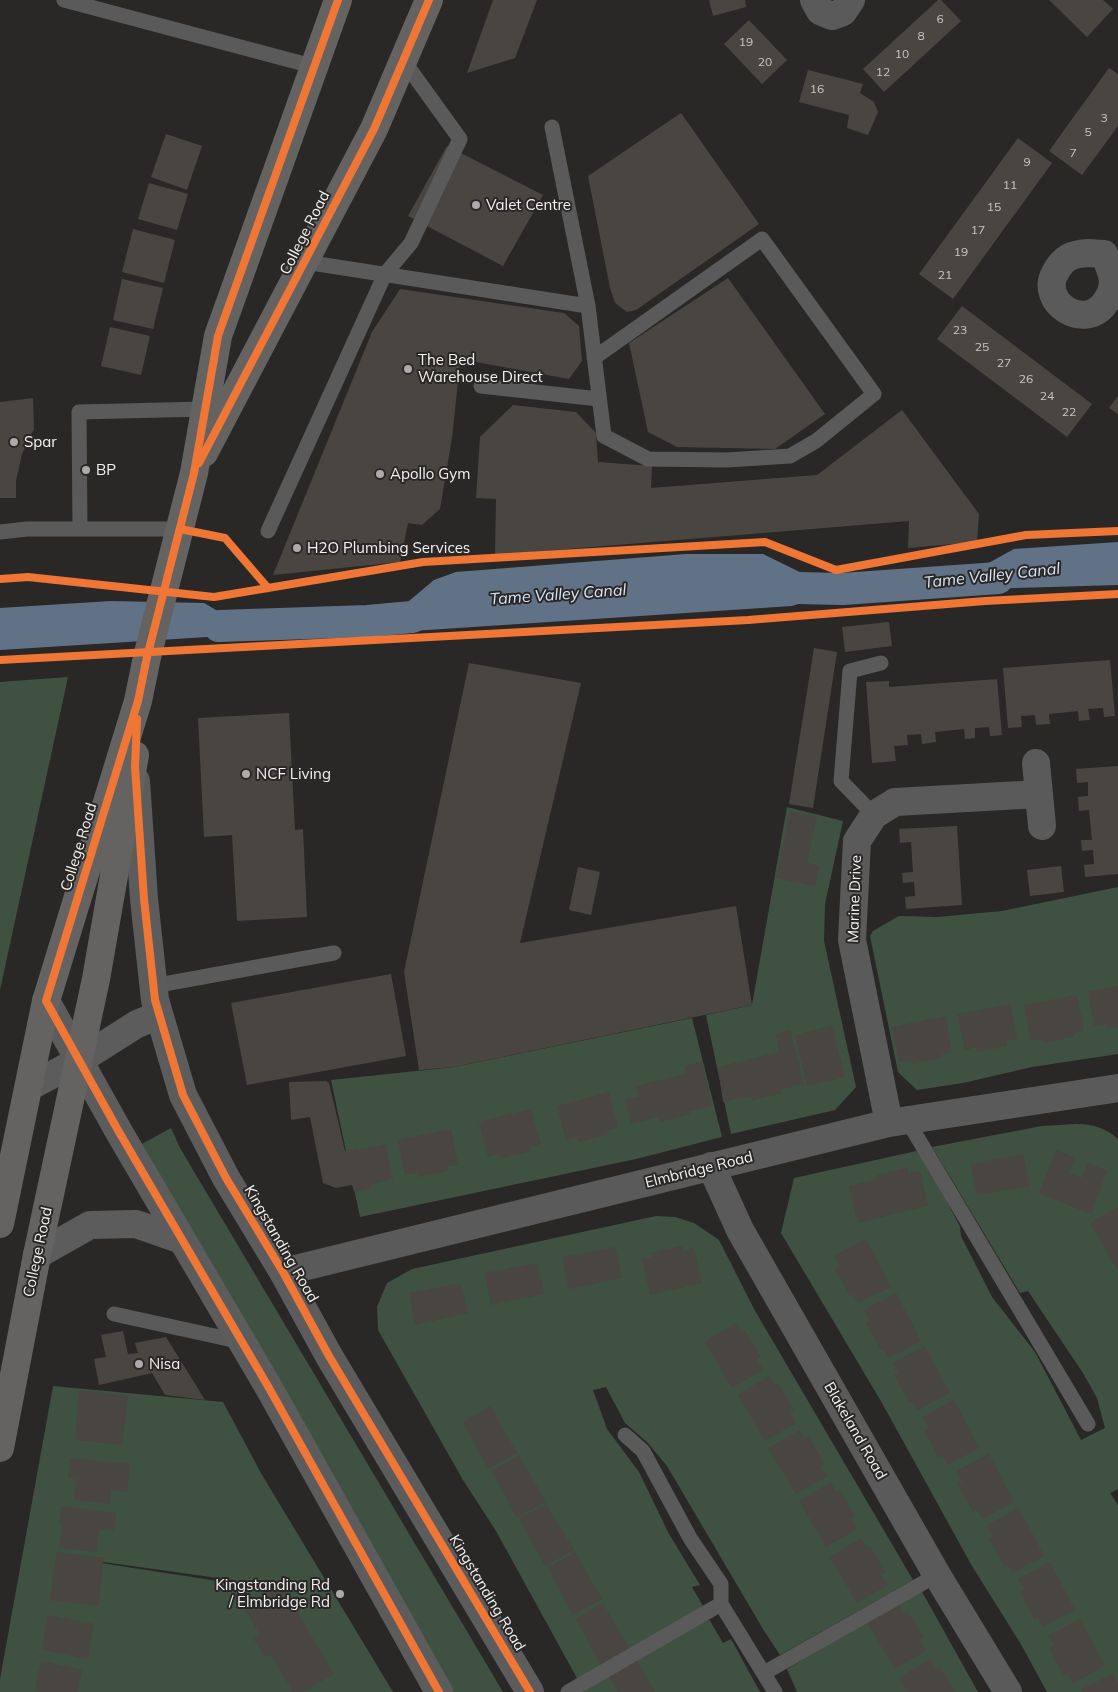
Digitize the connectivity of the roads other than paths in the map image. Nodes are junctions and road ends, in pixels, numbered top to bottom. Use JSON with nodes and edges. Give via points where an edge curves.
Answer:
{"nodes":[{"id":1,"x":64,"y":0,"type":"edge"},
{"id":2,"x":338,"y":0,"type":"edge"},
{"id":3,"x":428,"y":0,"type":"edge"},
{"id":4,"x":814,"y":0,"type":"edge"},
{"id":5,"x":850,"y":0,"type":"edge"},
{"id":6,"x":403,"y":60,"type":"junction"},
{"id":7,"x":312,"y":66,"type":"junction"},
{"id":8,"x":552,"y":127,"type":"dead end"},
{"id":9,"x":305,"y":262,"type":"junction"},
{"id":10,"x":385,"y":274,"type":"junction"},
{"id":11,"x":588,"y":306,"type":"junction"},
{"id":12,"x":594,"y":358,"type":"junction"},
{"id":13,"x":481,"y":386,"type":"dead end"},
{"id":14,"x":599,"y":399,"type":"junction"},
{"id":15,"x":205,"y":409,"type":"junction"},
{"id":16,"x":194,"y":473,"type":"junction"},
{"id":17,"x":80,"y":529,"type":"junction"},
{"id":18,"x":268,"y":531,"type":"dead end"},
{"id":19,"x":0,"y":532,"type":"edge"},
{"id":20,"x":177,"y":541,"type":"junction"},
{"id":21,"x":881,"y":663,"type":"dead end"},
{"id":22,"x":138,"y":701,"type":"junction"},
{"id":23,"x":1036,"y":763,"type":"dead end"},
{"id":24,"x":135,"y":767,"type":"junction"},
{"id":25,"x":1038,"y":794,"type":"junction"},
{"id":26,"x":874,"y":816,"type":"junction"},
{"id":27,"x":1042,"y":826,"type":"dead end"},
{"id":28,"x":334,"y":953,"type":"dead end"},
{"id":29,"x":153,"y":986,"type":"junction"},
{"id":30,"x":46,"y":1001,"type":"junction"},
{"id":31,"x":159,"y":1015,"type":"junction"},
{"id":32,"x":80,"y":1060,"type":"junction"},
{"id":33,"x":29,"y":1086,"type":"junction"},
{"id":34,"x":1118,"y":1088,"type":"edge"},
{"id":35,"x":898,"y":1122,"type":"junction"},
{"id":36,"x":711,"y":1166,"type":"junction"},
{"id":37,"x":0,"y":1224,"type":"edge"},
{"id":38,"x":182,"y":1240,"type":"junction"},
{"id":39,"x":37,"y":1256,"type":"junction"},
{"id":40,"x":284,"y":1272,"type":"junction"},
{"id":41,"x":114,"y":1314,"type":"dead end"},
{"id":42,"x":242,"y":1342,"type":"junction"},
{"id":43,"x":1088,"y":1424,"type":"dead end"},
{"id":44,"x":625,"y":1435,"type":"dead end"},
{"id":45,"x":0,"y":1448,"type":"edge"},
{"id":46,"x":937,"y":1575,"type":"junction"},
{"id":47,"x":721,"y":1604,"type":"junction"},
{"id":48,"x":764,"y":1673,"type":"junction"},
{"id":49,"x":439,"y":1692,"type":"edge"},
{"id":50,"x":530,"y":1692,"type":"edge"},
{"id":51,"x":568,"y":1692,"type":"edge"},
{"id":52,"x":775,"y":1692,"type":"edge"},
{"id":53,"x":1008,"y":1692,"type":"edge"}],
"edges":[{"from":1,"to":7,"type":"lane"},
{"from":2,"to":7,"type":"main road","name":"College Road"},
{"from":3,"to":6,"type":"main road","name":"College Road"},
{"from":4,"to":5,"type":"street","via":[[820,11],[832,16],[843,12]]},
{"from":6,"to":9,"type":"main road","name":"College Road","via":[[374,130]]},
{"from":6,"to":10,"type":"lane","via":[[460,139],[411,243]]},
{"from":7,"to":15,"type":"main road","name":"College Road","via":[[218,336]]},
{"from":8,"to":11,"type":"lane"},
{"from":9,"to":10,"type":"lane"},
{"from":9,"to":16,"type":"main road","name":"College Road"},
{"from":10,"to":11,"type":"lane"},
{"from":10,"to":18,"type":"lane"},
{"from":11,"to":12,"type":"lane"},
{"from":12,"to":14,"type":"lane"},
{"from":12,"to":14,"type":"lane","via":[[762,239],[874,394],[816,441],[790,456],[727,460],[648,460],[604,436]]},
{"from":13,"to":14,"type":"lane"},
{"from":15,"to":16,"type":"main road","name":"College Road"},
{"from":15,"to":17,"type":"lane","via":[[80,412]]},
{"from":16,"to":20,"type":"main road","name":"College Road"},
{"from":17,"to":19,"type":"lane"},
{"from":17,"to":20,"type":"lane"},
{"from":20,"to":22,"type":"main road","name":"College Road"},
{"from":21,"to":26,"type":"lane","via":[[850,671],[842,781]]},
{"from":22,"to":24,"type":"main road","name":"College Road"},
{"from":22,"to":30,"type":"main road","name":"College Road"},
{"from":23,"to":25,"type":"street"},
{"from":24,"to":29,"type":"main road","name":"Kingstanding Road"},
{"from":24,"to":32,"type":"main road","name":"College Road"},
{"from":25,"to":26,"type":"street","name":"Marine Drive","via":[[895,802]]},
{"from":25,"to":27,"type":"street"},
{"from":26,"to":35,"type":"street","name":"Marine Drive","via":[[857,841],[852,940]]},
{"from":28,"to":29,"type":"lane"},
{"from":29,"to":31,"type":"main road","name":"Kingstanding Road"},
{"from":30,"to":32,"type":"main road"},
{"from":30,"to":33,"type":"main road","name":"College Road"},
{"from":31,"to":32,"type":"main road","via":[[137,1024]]},
{"from":31,"to":40,"type":"main road","name":"Kingstanding Road","via":[[183,1095],[226,1178]]},
{"from":32,"to":33,"type":"main road"},
{"from":32,"to":38,"type":"main road"},
{"from":32,"to":39,"type":"main road","name":"College Road"},
{"from":33,"to":37,"type":"main road","name":"College Road"},
{"from":34,"to":35,"type":"street","name":"Elmbridge Road"},
{"from":35,"to":36,"type":"street","name":"Elmbridge Road"},
{"from":35,"to":43,"type":"lane"},
{"from":36,"to":40,"type":"street","name":"Elmbridge Road"},
{"from":36,"to":46,"type":"street","name":"Blakeland Road","via":[[740,1230]]},
{"from":38,"to":39,"type":"main road","via":[[136,1224],[90,1225]]},
{"from":38,"to":42,"type":"main road"},
{"from":39,"to":45,"type":"main road","name":"College Road"},
{"from":40,"to":50,"type":"main road","name":"Kingstanding Road","via":[[329,1356]]},
{"from":41,"to":42,"type":"lane"},
{"from":42,"to":49,"type":"main road"},
{"from":44,"to":47,"type":"lane","via":[[643,1451],[690,1538],[721,1584]]},
{"from":46,"to":48,"type":"lane"},
{"from":46,"to":53,"type":"street","name":"Blakeland Road"},
{"from":47,"to":48,"type":"lane"},
{"from":47,"to":51,"type":"lane"},
{"from":48,"to":52,"type":"lane"}]}
